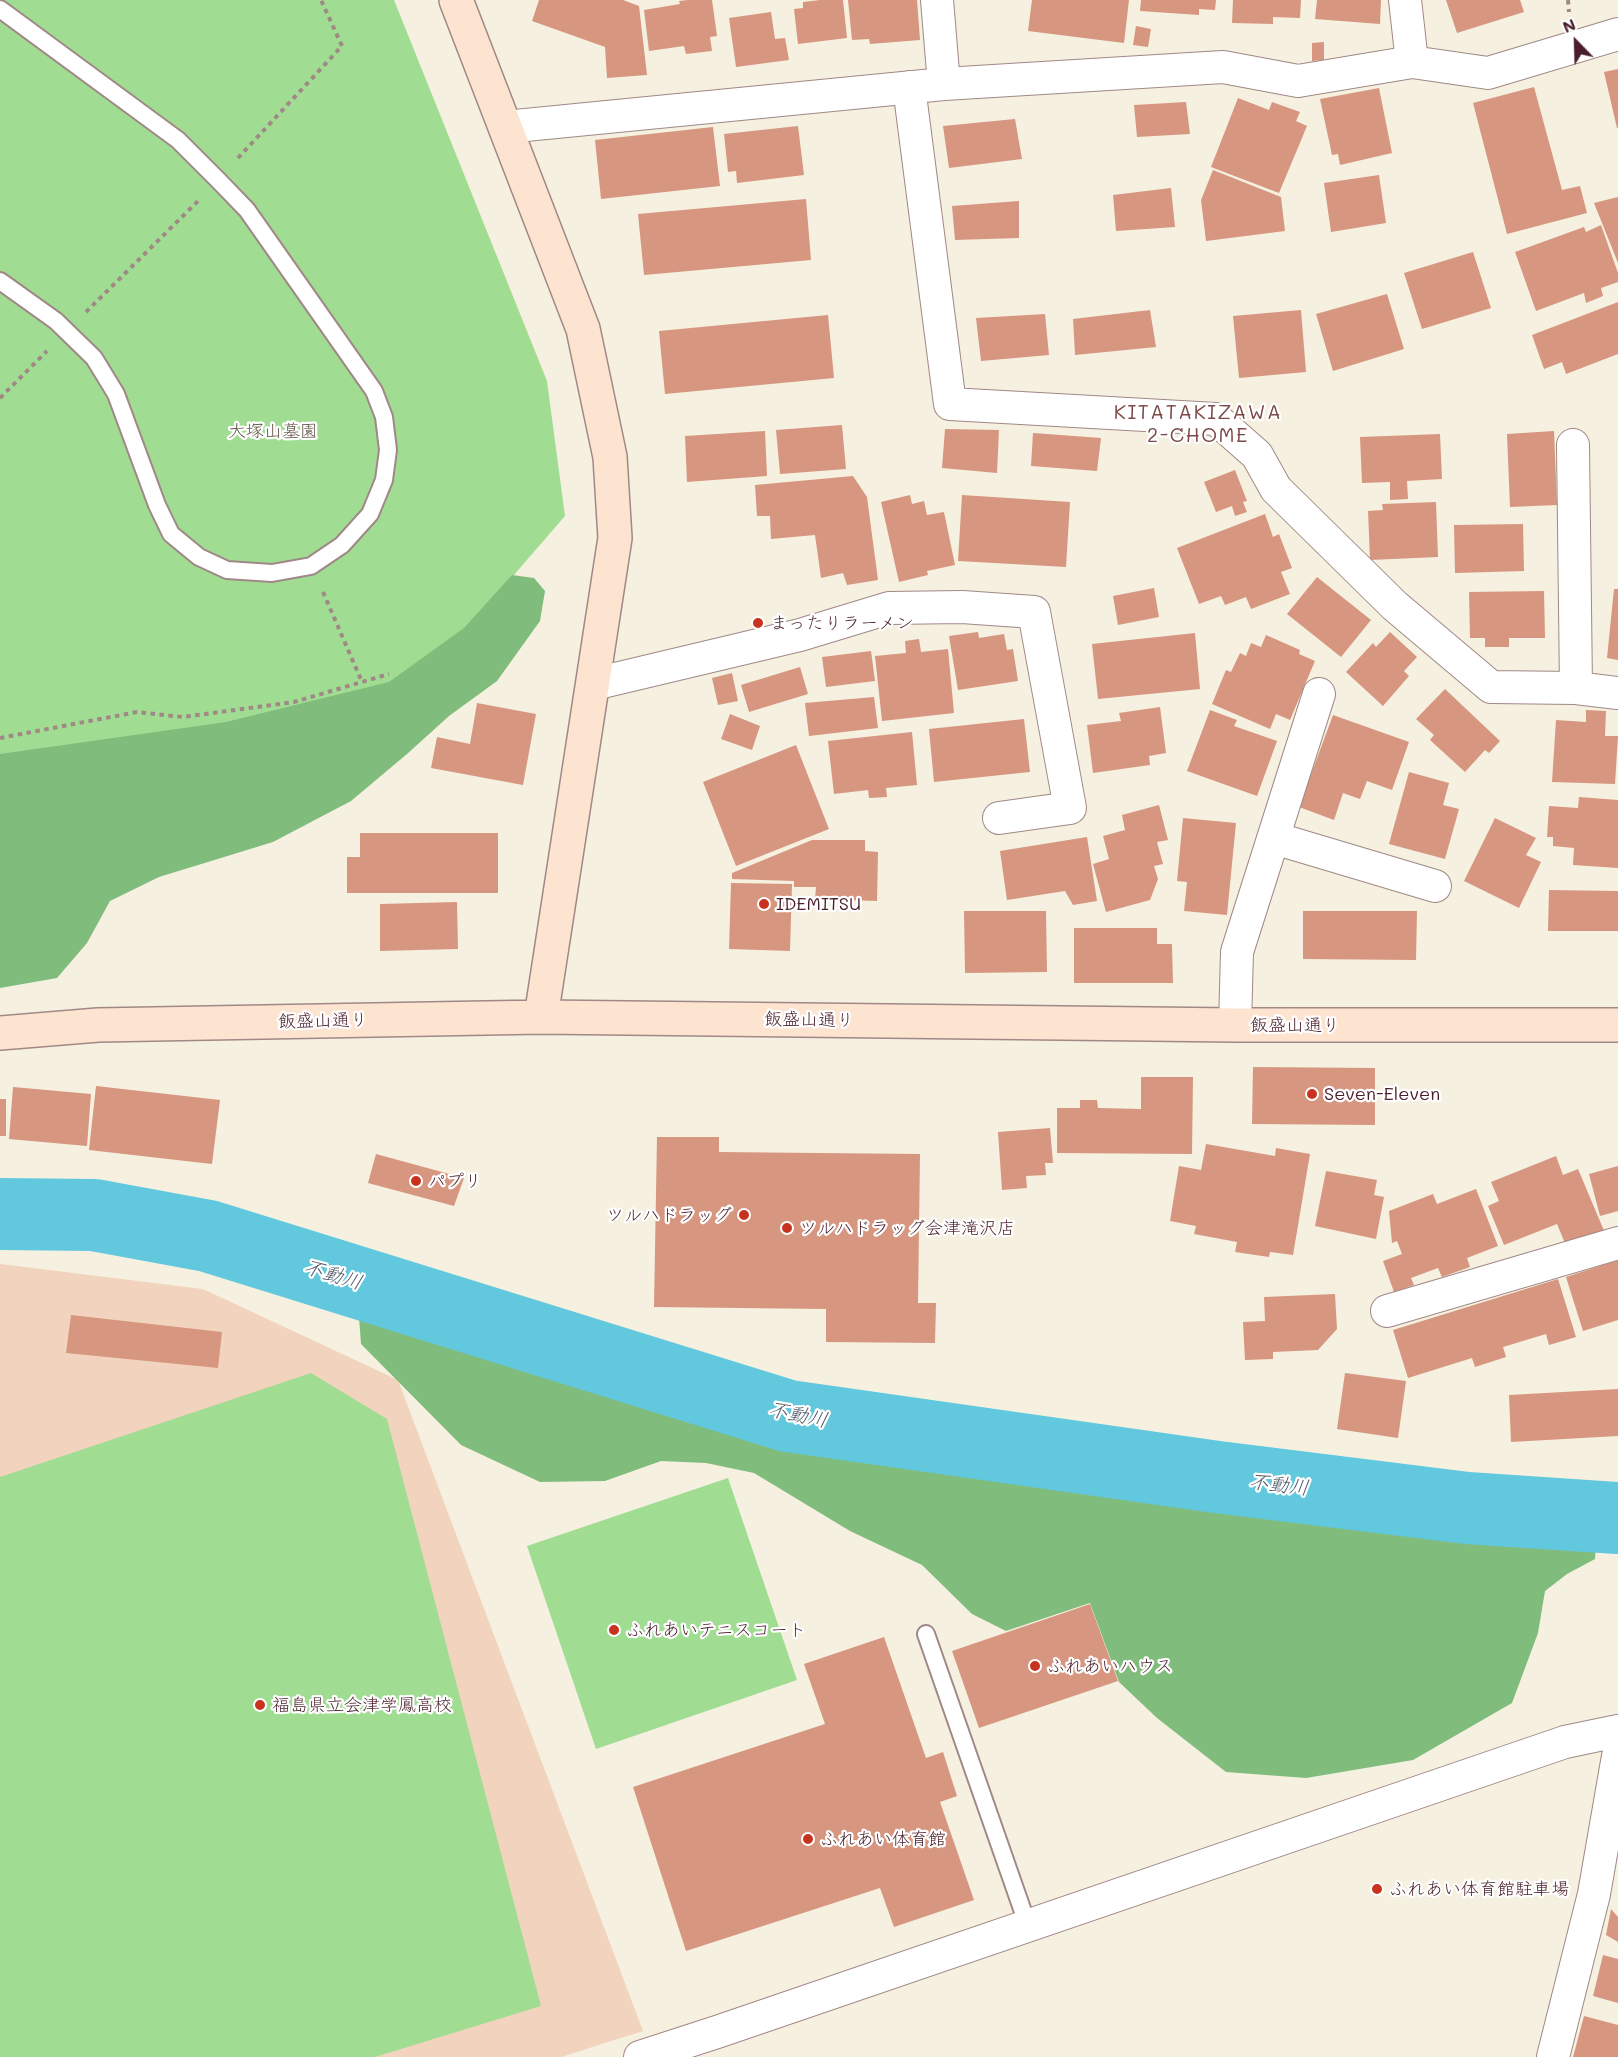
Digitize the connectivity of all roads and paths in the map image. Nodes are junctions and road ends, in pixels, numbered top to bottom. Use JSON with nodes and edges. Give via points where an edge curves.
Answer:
{"nodes":[{"id":1,"x":321,"y":0,"type":"edge"},
{"id":2,"x":456,"y":0,"type":"edge"},
{"id":3,"x":937,"y":0,"type":"edge"},
{"id":4,"x":1405,"y":0,"type":"edge"},
{"id":5,"x":0,"y":9,"type":"edge"},
{"id":6,"x":1618,"y":34,"type":"edge"},
{"id":7,"x":1412,"y":62,"type":"junction"},
{"id":8,"x":944,"y":84,"type":"junction"},
{"id":9,"x":909,"y":87,"type":"junction"},
{"id":10,"x":505,"y":127,"type":"junction"},
{"id":11,"x":218,"y":180,"type":"junction"},
{"id":12,"x":0,"y":281,"type":"edge"},
{"id":13,"x":67,"y":331,"type":"junction"},
{"id":14,"x":0,"y":398,"type":"edge"},
{"id":15,"x":1574,"y":445,"type":"dead end"},
{"id":16,"x":311,"y":566,"type":"junction"},
{"id":17,"x":389,"y":674,"type":"dead end"},
{"id":18,"x":362,"y":682,"type":"junction"},
{"id":19,"x":594,"y":684,"type":"junction"},
{"id":20,"x":1576,"y":688,"type":"junction"},
{"id":21,"x":1618,"y":693,"type":"edge"},
{"id":22,"x":1318,"y":694,"type":"dead end"},
{"id":23,"x":0,"y":738,"type":"edge"},
{"id":24,"x":999,"y":818,"type":"dead end"},
{"id":25,"x":1274,"y":838,"type":"junction"},
{"id":26,"x":1435,"y":886,"type":"dead end"},
{"id":27,"x":541,"y":1017,"type":"junction"},
{"id":28,"x":1235,"y":1025,"type":"junction"},
{"id":29,"x":1618,"y":1025,"type":"edge"},
{"id":30,"x":0,"y":1033,"type":"edge"},
{"id":31,"x":1618,"y":1243,"type":"edge"},
{"id":32,"x":1387,"y":1311,"type":"dead end"},
{"id":33,"x":926,"y":1634,"type":"dead end"},
{"id":34,"x":1618,"y":1731,"type":"edge"},
{"id":35,"x":1618,"y":1756,"type":"edge"},
{"id":36,"x":1606,"y":1898,"type":"edge"},
{"id":37,"x":1028,"y":1926,"type":"junction"},
{"id":38,"x":640,"y":2057,"type":"edge"},
{"id":39,"x":1553,"y":2057,"type":"edge"}],
"edges":[{"from":1,"to":11,"type":"path","via":[[342,46]]},
{"from":2,"to":10,"type":"street"},
{"from":3,"to":8,"type":"street"},
{"from":4,"to":7,"type":"street"},
{"from":5,"to":11,"type":"lane","via":[[178,140]]},
{"from":6,"to":7,"type":"street","via":[[1488,73]]},
{"from":7,"to":8,"type":"street","via":[[1298,81],[1223,67]]},
{"from":8,"to":9,"type":"street"},
{"from":9,"to":10,"type":"street"},
{"from":9,"to":20,"type":"street","via":[[950,404],[1216,419],[1257,455],[1276,489],[1395,606],[1491,687]]},
{"from":10,"to":19,"type":"street","via":[[583,329],[610,457],[615,538]]},
{"from":11,"to":13,"type":"path"},
{"from":11,"to":16,"type":"lane","via":[[247,210],[374,391],[384,417],[388,450],[384,480],[370,514],[342,545]]},
{"from":12,"to":13,"type":"lane"},
{"from":13,"to":14,"type":"path"},
{"from":13,"to":16,"type":"lane","via":[[94,358],[116,394],[171,534],[199,557],[227,570],[272,573]]},
{"from":15,"to":20,"type":"street"},
{"from":16,"to":18,"type":"path"},
{"from":17,"to":18,"type":"path"},
{"from":18,"to":23,"type":"path","via":[[294,702],[183,717],[137,712]]},
{"from":19,"to":24,"type":"street","via":[[800,636],[889,608],[962,607],[1034,612],[1070,808]]},
{"from":19,"to":27,"type":"street"},
{"from":20,"to":21,"type":"street"},
{"from":22,"to":25,"type":"street"},
{"from":25,"to":26,"type":"street"},
{"from":25,"to":28,"type":"street","via":[[1237,952]]},
{"from":27,"to":28,"type":"street","name":"飯盛山通り"},
{"from":27,"to":30,"type":"street","name":"飯盛山通り","via":[[98,1026]]},
{"from":28,"to":29,"type":"street","name":"飯盛山通り"},
{"from":31,"to":32,"type":"street"},
{"from":33,"to":37,"type":"lane"},
{"from":34,"to":37,"type":"street","via":[[1565,1742]]},
{"from":35,"to":36,"type":"street"},
{"from":36,"to":39,"type":"street"},
{"from":37,"to":38,"type":"street"}]}
